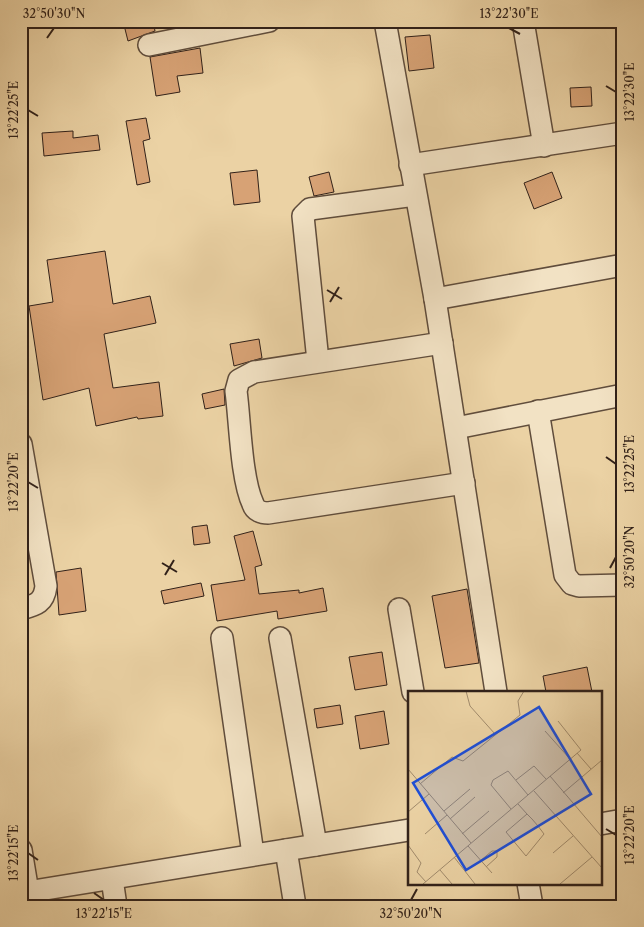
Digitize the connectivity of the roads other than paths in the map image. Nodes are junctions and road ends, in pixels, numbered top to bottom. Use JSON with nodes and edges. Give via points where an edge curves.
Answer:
{"nodes":[{"id":1,"x":269,"y":21,"type":"edge"},
{"id":2,"x":385,"y":21,"type":"edge"},
{"id":3,"x":523,"y":21,"type":"edge"},
{"id":4,"x":149,"y":45,"type":"dead end"},
{"id":5,"x":623,"y":133,"type":"edge"},
{"id":6,"x":544,"y":146,"type":"junction"},
{"id":7,"x":410,"y":165,"type":"junction"},
{"id":8,"x":415,"y":194,"type":"junction"},
{"id":9,"x":623,"y":265,"type":"edge"},
{"id":10,"x":435,"y":299,"type":"junction"},
{"id":11,"x":442,"y":343,"type":"junction"},
{"id":12,"x":318,"y":361,"type":"junction"},
{"id":13,"x":623,"y":395,"type":"edge"},
{"id":14,"x":538,"y":412,"type":"junction"},
{"id":15,"x":456,"y":428,"type":"junction"},
{"id":16,"x":21,"y":444,"type":"edge"},
{"id":17,"x":464,"y":483,"type":"junction"},
{"id":18,"x":623,"y":585,"type":"edge"},
{"id":19,"x":21,"y":609,"type":"edge"},
{"id":20,"x":400,"y":609,"type":"dead end"},
{"id":21,"x":222,"y":638,"type":"dead end"},
{"id":22,"x":280,"y":638,"type":"dead end"},
{"id":23,"x":414,"y":691,"type":"edge"},
{"id":24,"x":496,"y":691,"type":"edge"},
{"id":25,"x":623,"y":820,"type":"edge"},
{"id":26,"x":602,"y":824,"type":"edge"},
{"id":27,"x":408,"y":830,"type":"edge"},
{"id":28,"x":316,"y":845,"type":"junction"},
{"id":29,"x":21,"y":850,"type":"edge"},
{"id":30,"x":286,"y":850,"type":"junction"},
{"id":31,"x":253,"y":854,"type":"junction"},
{"id":32,"x":112,"y":879,"type":"junction"},
{"id":33,"x":528,"y":884,"type":"edge"},
{"id":34,"x":25,"y":893,"type":"edge"},
{"id":35,"x":116,"y":906,"type":"edge"},
{"id":36,"x":295,"y":906,"type":"edge"},
{"id":37,"x":532,"y":906,"type":"edge"}],
"edges":[{"from":1,"to":4,"type":"street"},
{"from":2,"to":7,"type":"street"},
{"from":3,"to":6,"type":"street"},
{"from":5,"to":6,"type":"street"},
{"from":6,"to":7,"type":"street"},
{"from":7,"to":8,"type":"street"},
{"from":8,"to":10,"type":"street"},
{"from":8,"to":12,"type":"street","via":[[310,210],[303,216]]},
{"from":9,"to":10,"type":"street"},
{"from":10,"to":11,"type":"street"},
{"from":11,"to":12,"type":"street"},
{"from":11,"to":15,"type":"street"},
{"from":12,"to":17,"type":"street","via":[[254,372],[239,380],[247,484],[257,510],[268,514]]},
{"from":13,"to":14,"type":"street"},
{"from":14,"to":15,"type":"street"},
{"from":14,"to":18,"type":"street","via":[[564,575],[572,584],[579,586]]},
{"from":15,"to":17,"type":"street"},
{"from":16,"to":19,"type":"street","via":[[46,586],[45,595],[39,603]]},
{"from":17,"to":24,"type":"street"},
{"from":20,"to":23,"type":"street"},
{"from":21,"to":31,"type":"street"},
{"from":22,"to":28,"type":"street"},
{"from":25,"to":26,"type":"street"},
{"from":27,"to":28,"type":"street"},
{"from":28,"to":30,"type":"street"},
{"from":29,"to":34,"type":"street"},
{"from":30,"to":31,"type":"street"},
{"from":30,"to":36,"type":"street"},
{"from":31,"to":32,"type":"street"},
{"from":32,"to":34,"type":"street"},
{"from":32,"to":35,"type":"street"},
{"from":33,"to":37,"type":"street"}]}
